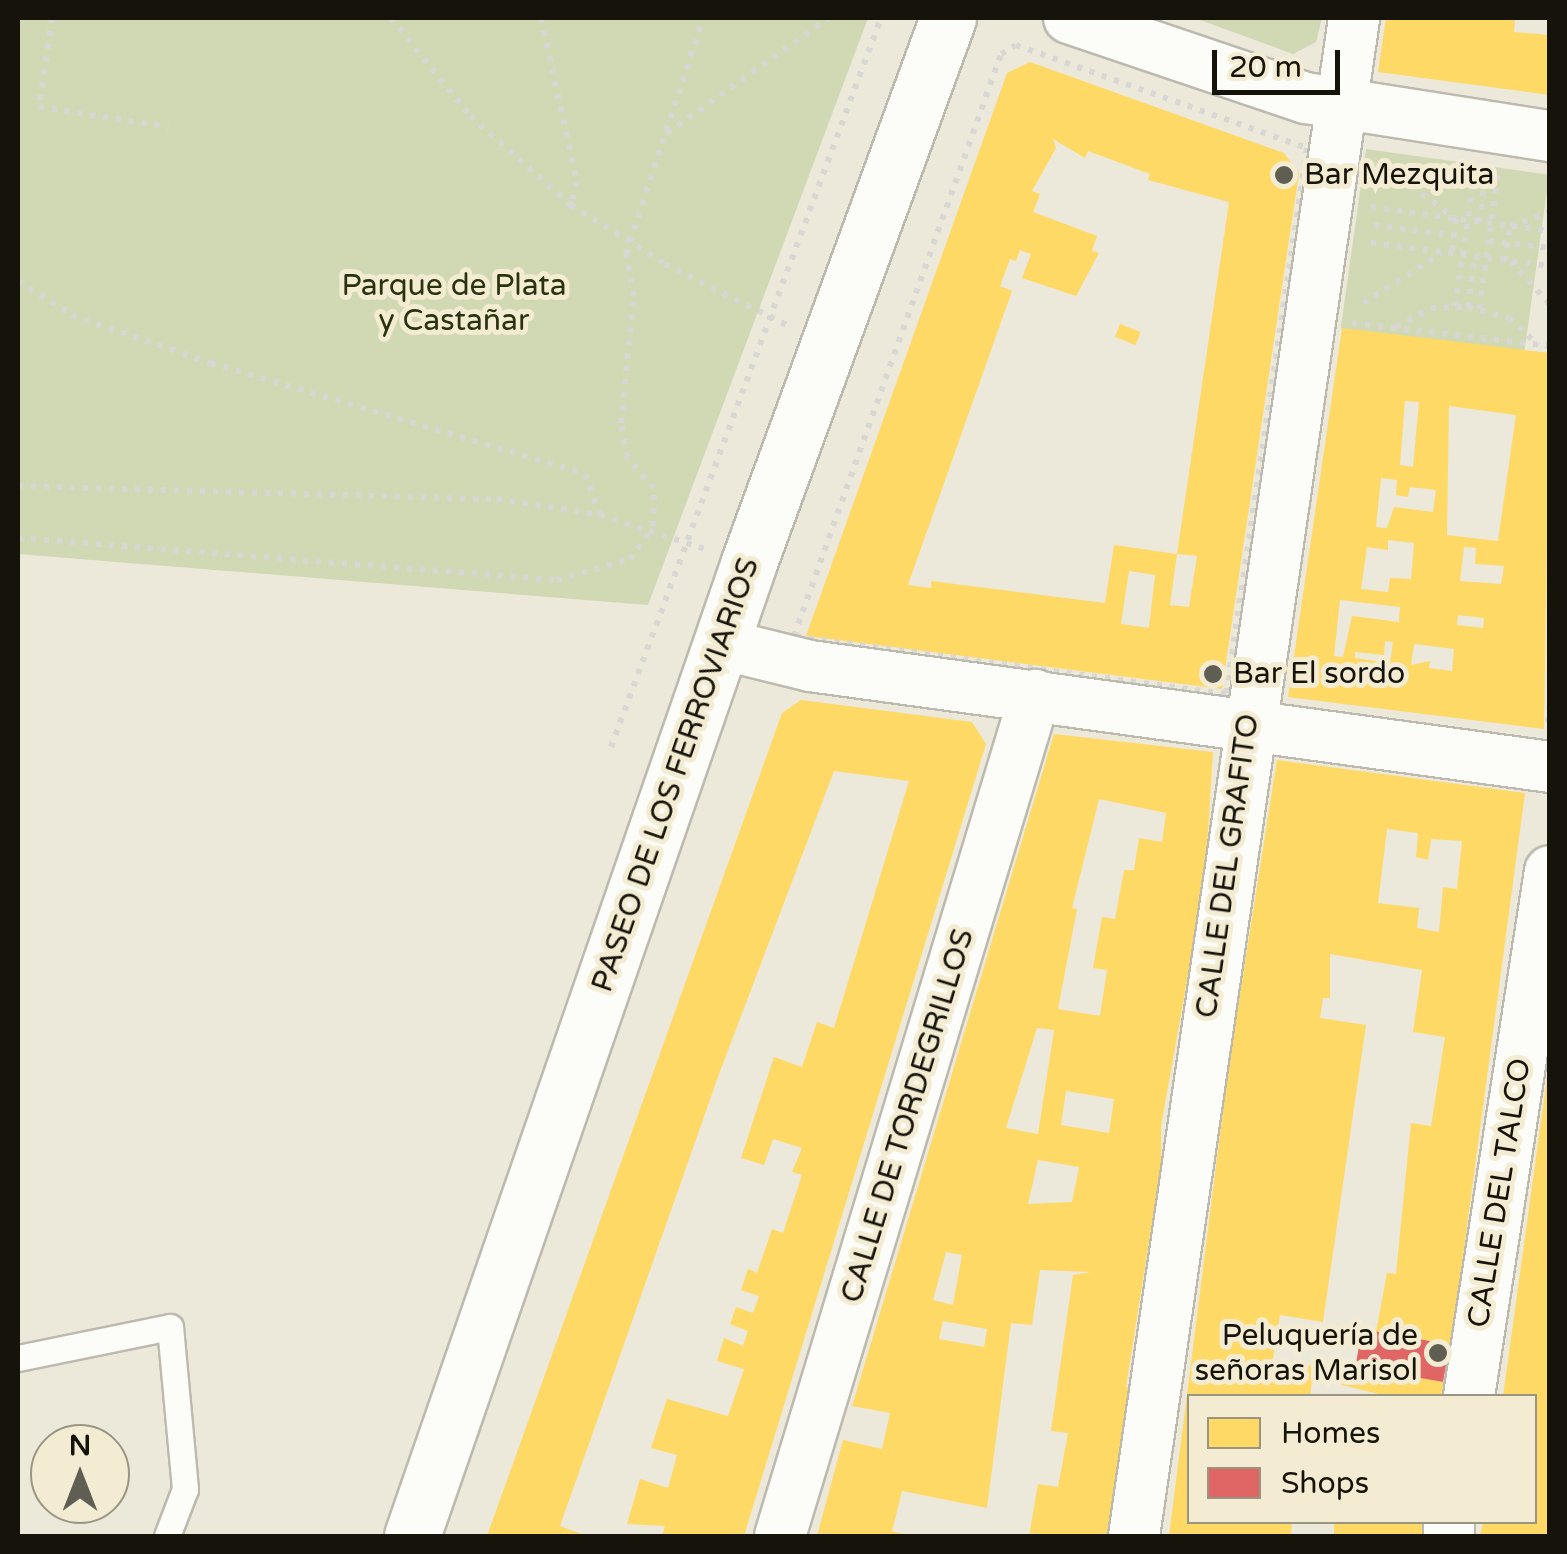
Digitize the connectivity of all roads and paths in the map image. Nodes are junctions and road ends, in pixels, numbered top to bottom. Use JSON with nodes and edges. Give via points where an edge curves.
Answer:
{"nodes":[{"id":1,"x":52,"y":18,"type":"edge"},
{"id":2,"x":391,"y":18,"type":"edge"},
{"id":3,"x":540,"y":18,"type":"edge"},
{"id":4,"x":703,"y":18,"type":"edge"},
{"id":5,"x":828,"y":18,"type":"edge"},
{"id":6,"x":880,"y":18,"type":"edge"},
{"id":7,"x":948,"y":18,"type":"edge"},
{"id":8,"x":1070,"y":18,"type":"edge"},
{"id":9,"x":1354,"y":18,"type":"edge"},
{"id":10,"x":1001,"y":54,"type":"dead end"},
{"id":11,"x":1342,"y":104,"type":"junction"},
{"id":12,"x":168,"y":127,"type":"dead end"},
{"id":13,"x":667,"y":133,"type":"junction"},
{"id":14,"x":1550,"y":136,"type":"edge"},
{"id":15,"x":1372,"y":157,"type":"dead end"},
{"id":16,"x":1488,"y":159,"type":"dead end"},
{"id":17,"x":1475,"y":170,"type":"dead end"},
{"id":18,"x":1498,"y":173,"type":"dead end"},
{"id":19,"x":570,"y":205,"type":"junction"},
{"id":20,"x":1364,"y":207,"type":"dead end"},
{"id":21,"x":1550,"y":212,"type":"edge"},
{"id":22,"x":1456,"y":219,"type":"junction"},
{"id":23,"x":1467,"y":220,"type":"junction"},
{"id":24,"x":1479,"y":222,"type":"junction"},
{"id":25,"x":1491,"y":224,"type":"junction"},
{"id":26,"x":1374,"y":225,"type":"dead end"},
{"id":27,"x":1510,"y":226,"type":"junction"},
{"id":28,"x":1550,"y":232,"type":"edge"},
{"id":29,"x":1454,"y":236,"type":"junction"},
{"id":30,"x":1465,"y":237,"type":"junction"},
{"id":31,"x":1489,"y":241,"type":"junction"},
{"id":32,"x":630,"y":242,"type":"junction"},
{"id":33,"x":1372,"y":243,"type":"dead end"},
{"id":34,"x":1508,"y":243,"type":"junction"},
{"id":35,"x":1550,"y":248,"type":"edge"},
{"id":36,"x":1447,"y":253,"type":"junction"},
{"id":37,"x":1463,"y":255,"type":"junction"},
{"id":38,"x":1475,"y":256,"type":"junction"},
{"id":39,"x":1486,"y":258,"type":"junction"},
{"id":40,"x":1508,"y":261,"type":"junction"},
{"id":41,"x":1550,"y":266,"type":"edge"},
{"id":42,"x":18,"y":281,"type":"edge"},
{"id":43,"x":1363,"y":303,"type":"dead end"},
{"id":44,"x":1550,"y":304,"type":"edge"},
{"id":45,"x":1455,"y":306,"type":"junction"},
{"id":46,"x":1468,"y":307,"type":"junction"},
{"id":47,"x":1479,"y":309,"type":"junction"},
{"id":48,"x":771,"y":316,"type":"junction"},
{"id":49,"x":1336,"y":321,"type":"dead end"},
{"id":50,"x":1396,"y":328,"type":"junction"},
{"id":51,"x":1538,"y":344,"type":"junction"},
{"id":52,"x":828,"y":346,"type":"junction"},
{"id":53,"x":1550,"y":346,"type":"edge"},
{"id":54,"x":18,"y":486,"type":"edge"},
{"id":55,"x":600,"y":515,"type":"junction"},
{"id":56,"x":650,"y":535,"type":"junction"},
{"id":57,"x":18,"y":538,"type":"edge"},
{"id":58,"x":686,"y":544,"type":"junction"},
{"id":59,"x":794,"y":636,"type":"dead end"},
{"id":60,"x":721,"y":644,"type":"junction"},
{"id":61,"x":1036,"y":695,"type":"junction"},
{"id":62,"x":1550,"y":704,"type":"edge"},
{"id":63,"x":1248,"y":722,"type":"junction"},
{"id":64,"x":611,"y":747,"type":"dead end"},
{"id":65,"x":1548,"y":749,"type":"edge"},
{"id":66,"x":1550,"y":870,"type":"edge"},
{"id":67,"x":18,"y":1358,"type":"edge"},
{"id":68,"x":1469,"y":1394,"type":"edge"},
{"id":69,"x":167,"y":1536,"type":"edge"},
{"id":70,"x":412,"y":1536,"type":"edge"},
{"id":71,"x":780,"y":1536,"type":"edge"},
{"id":72,"x":1134,"y":1536,"type":"edge"}],
"edges":[{"from":1,"to":12,"type":"path","via":[[39,107]]},
{"from":2,"to":19,"type":"path","via":[[470,116]]},
{"from":3,"to":19,"type":"path","via":[[576,182]]},
{"from":4,"to":13,"type":"path"},
{"from":5,"to":13,"type":"path"},
{"from":6,"to":48,"type":"path"},
{"from":7,"to":52,"type":"main road","name":"PASEO DE LOS FERROVIARIOS"},
{"from":8,"to":11,"type":"street","via":[[1306,98]]},
{"from":9,"to":11,"type":"street","name":"CALLE DEL GRAFITO"},
{"from":10,"to":59,"type":"path"},
{"from":11,"to":14,"type":"street"},
{"from":11,"to":63,"type":"street","name":"CALLE DEL GRAFITO"},
{"from":13,"to":32,"type":"path"},
{"from":15,"to":22,"type":"path"},
{"from":16,"to":24,"type":"path"},
{"from":17,"to":23,"type":"path"},
{"from":18,"to":25,"type":"path"},
{"from":19,"to":32,"type":"path"},
{"from":20,"to":22,"type":"path"},
{"from":21,"to":27,"type":"path"},
{"from":22,"to":23,"type":"path"},
{"from":22,"to":29,"type":"path"},
{"from":23,"to":24,"type":"path"},
{"from":23,"to":30,"type":"path"},
{"from":24,"to":25,"type":"path"},
{"from":25,"to":27,"type":"path"},
{"from":25,"to":31,"type":"path"},
{"from":26,"to":29,"type":"path"},
{"from":27,"to":28,"type":"path"},
{"from":27,"to":34,"type":"path"},
{"from":29,"to":30,"type":"path"},
{"from":29,"to":36,"type":"path"},
{"from":30,"to":37,"type":"path"},
{"from":31,"to":34,"type":"path"},
{"from":31,"to":39,"type":"path"},
{"from":32,"to":48,"type":"path"},
{"from":32,"to":56,"type":"path","via":[[634,296],[621,424],[627,457],[654,488]]},
{"from":33,"to":36,"type":"path"},
{"from":34,"to":35,"type":"path"},
{"from":34,"to":40,"type":"path"},
{"from":36,"to":37,"type":"path"},
{"from":36,"to":43,"type":"path"},
{"from":37,"to":38,"type":"path"},
{"from":37,"to":45,"type":"path"},
{"from":38,"to":39,"type":"path"},
{"from":38,"to":46,"type":"path"},
{"from":39,"to":40,"type":"path"},
{"from":39,"to":47,"type":"path"},
{"from":40,"to":41,"type":"path"},
{"from":40,"to":44,"type":"path"},
{"from":42,"to":55,"type":"path","via":[[72,316],[585,474]]},
{"from":45,"to":46,"type":"path"},
{"from":45,"to":50,"type":"path","via":[[1431,308]]},
{"from":46,"to":47,"type":"path"},
{"from":47,"to":51,"type":"path","via":[[1509,318]]},
{"from":48,"to":52,"type":"path"},
{"from":48,"to":58,"type":"path"},
{"from":49,"to":50,"type":"path"},
{"from":50,"to":51,"type":"path"},
{"from":51,"to":53,"type":"path"},
{"from":52,"to":60,"type":"main road","name":"PASEO DE LOS FERROVIARIOS"},
{"from":54,"to":55,"type":"path","via":[[496,500]]},
{"from":55,"to":56,"type":"path"},
{"from":56,"to":57,"type":"path","via":[[630,559],[557,580]]},
{"from":56,"to":58,"type":"path"},
{"from":58,"to":64,"type":"path"},
{"from":60,"to":61,"type":"street","via":[[810,666]]},
{"from":60,"to":70,"type":"main road","name":"PASEO DE LOS FERROVIARIOS"},
{"from":61,"to":63,"type":"street"},
{"from":61,"to":71,"type":"street","name":"CALLE DE TORDEGRILLOS"},
{"from":62,"to":65,"type":"path"},
{"from":63,"to":65,"type":"street"},
{"from":63,"to":72,"type":"street","name":"CALLE DEL GRAFITO"},
{"from":66,"to":68,"type":"street","name":"CALLE DEL TALCO"},
{"from":67,"to":69,"type":"lane","via":[[170,1327],[185,1489]]}]}
